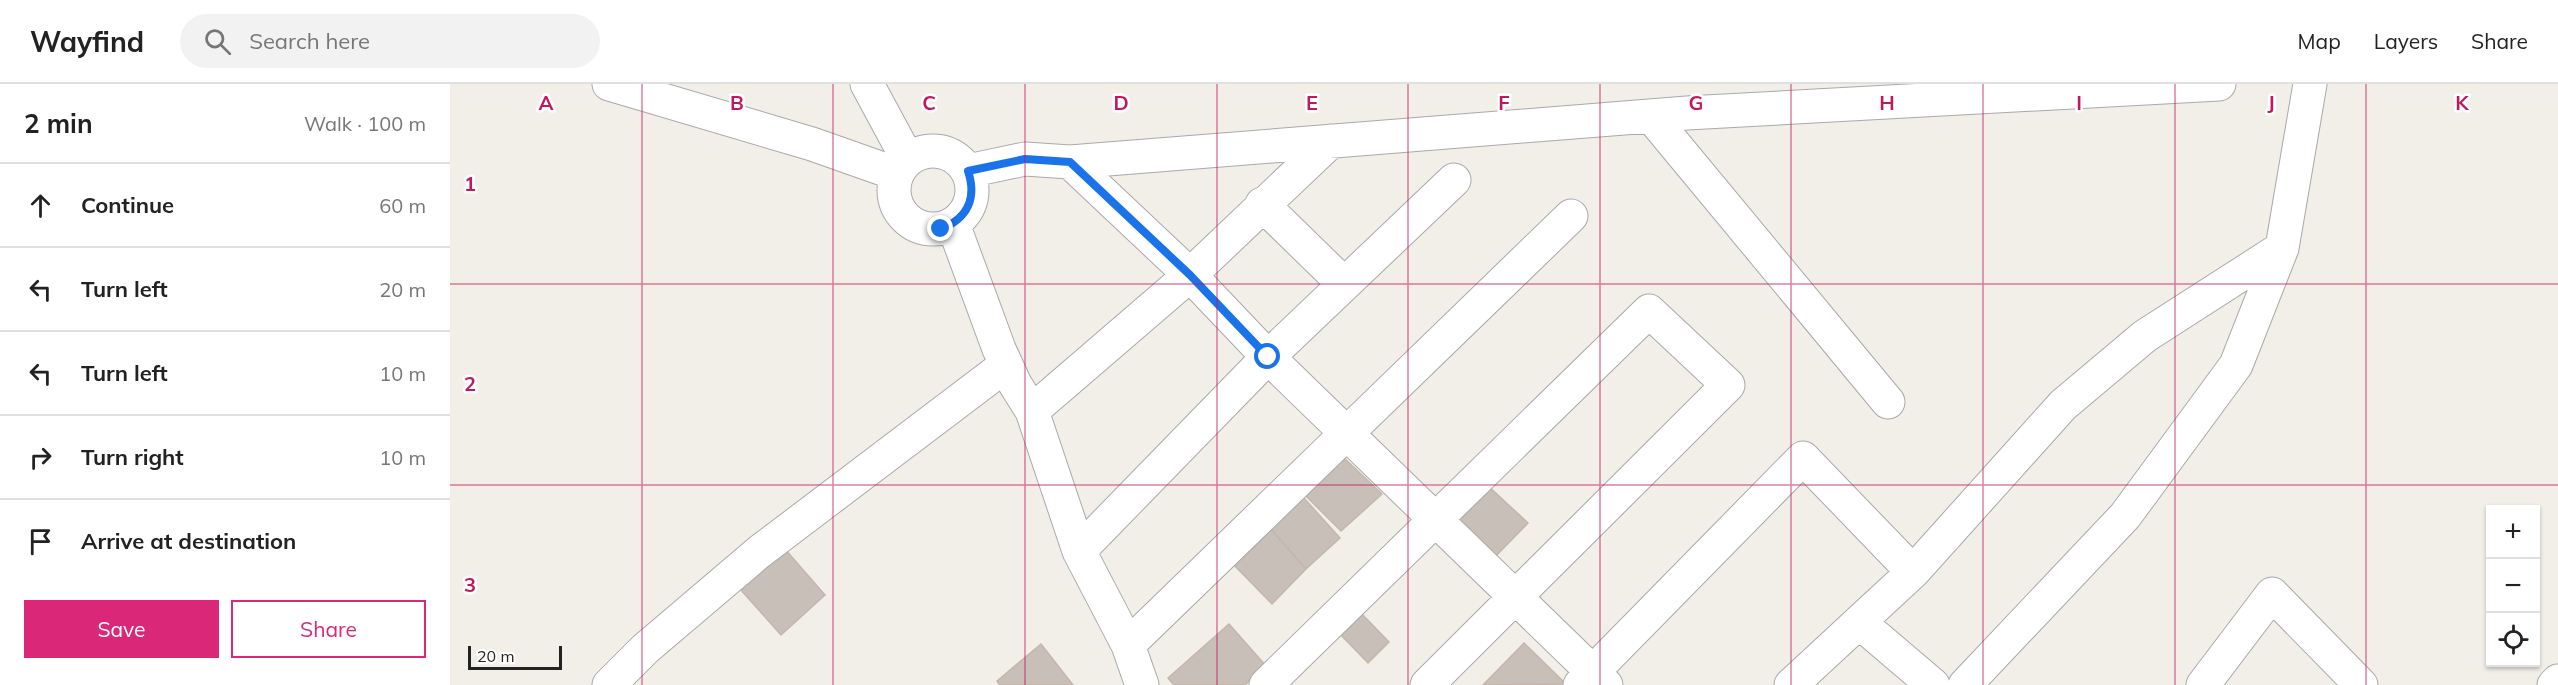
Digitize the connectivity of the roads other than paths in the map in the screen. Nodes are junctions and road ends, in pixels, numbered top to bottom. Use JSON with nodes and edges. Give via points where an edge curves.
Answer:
{"nodes":[{"id":1,"x":609,"y":84,"type":"edge"},
{"id":2,"x":867,"y":84,"type":"edge"},
{"id":3,"x":2219,"y":84,"type":"edge"},
{"id":4,"x":2310,"y":84,"type":"edge"},
{"id":5,"x":1651,"y":116,"type":"junction"},
{"id":6,"x":1331,"y":141,"type":"junction"},
{"id":7,"x":1070,"y":162,"type":"junction"},
{"id":8,"x":902,"y":167,"type":"junction"},
{"id":9,"x":968,"y":171,"type":"junction"},
{"id":10,"x":1454,"y":180,"type":"dead end"},
{"id":11,"x":1262,"y":204,"type":"junction"},
{"id":12,"x":1571,"y":216,"type":"dead end"},
{"id":13,"x":953,"y":225,"type":"junction"},
{"id":14,"x":2282,"y":248,"type":"junction"},
{"id":15,"x":1190,"y":275,"type":"junction"},
{"id":16,"x":1344,"y":285,"type":"junction"},
{"id":17,"x":1268,"y":357,"type":"junction"},
{"id":18,"x":1006,"y":365,"type":"junction"},
{"id":19,"x":1888,"y":402,"type":"dead end"},
{"id":20,"x":1032,"y":411,"type":"junction"},
{"id":21,"x":1347,"y":433,"type":"junction"},
{"id":22,"x":1435,"y":520,"type":"junction"},
{"id":23,"x":1079,"y":551,"type":"junction"},
{"id":24,"x":1913,"y":572,"type":"junction"},
{"id":25,"x":1514,"y":597,"type":"junction"},
{"id":26,"x":1859,"y":622,"type":"junction"},
{"id":27,"x":1128,"y":645,"type":"junction"},
{"id":28,"x":1593,"y":681,"type":"edge"},
{"id":29,"x":2558,"y":681,"type":"edge"},
{"id":30,"x":609,"y":685,"type":"edge"},
{"id":31,"x":1142,"y":685,"type":"edge"},
{"id":32,"x":1266,"y":685,"type":"edge"},
{"id":33,"x":1427,"y":685,"type":"edge"},
{"id":34,"x":1791,"y":685,"type":"edge"},
{"id":35,"x":1933,"y":685,"type":"edge"},
{"id":36,"x":1965,"y":685,"type":"edge"},
{"id":37,"x":2203,"y":685,"type":"edge"},
{"id":38,"x":2361,"y":685,"type":"edge"},
{"id":39,"x":2554,"y":685,"type":"edge"}],
"edges":[{"from":1,"to":8,"type":"street"},
{"from":2,"to":8,"type":"street"},
{"from":3,"to":5,"type":"street"},
{"from":4,"to":14,"type":"street"},
{"from":5,"to":6,"type":"street"},
{"from":5,"to":19,"type":"street"},
{"from":6,"to":7,"type":"street"},
{"from":6,"to":11,"type":"street"},
{"from":7,"to":9,"type":"street","via":[[1025,159]]},
{"from":7,"to":15,"type":"street"},
{"from":8,"to":9,"type":"street","via":[[923,152],[940,151],[956,158]]},
{"from":8,"to":13,"type":"street","via":[[894,186],[899,210],[906,219],[929,230]]},
{"from":9,"to":13,"type":"street","via":[[973,195],[963,217]]},
{"from":10,"to":16,"type":"street"},
{"from":11,"to":15,"type":"street"},
{"from":11,"to":16,"type":"street"},
{"from":12,"to":21,"type":"street"},
{"from":13,"to":18,"type":"street"},
{"from":14,"to":24,"type":"street","via":[[2145,336],[2063,405]]},
{"from":14,"to":36,"type":"street","via":[[2236,365],[2125,516]]},
{"from":15,"to":17,"type":"street"},
{"from":15,"to":20,"type":"street"},
{"from":16,"to":17,"type":"street"},
{"from":17,"to":21,"type":"street"},
{"from":17,"to":23,"type":"street"},
{"from":18,"to":20,"type":"street"},
{"from":18,"to":30,"type":"street","via":[[759,552],[645,649]]},
{"from":20,"to":23,"type":"street"},
{"from":21,"to":22,"type":"street"},
{"from":21,"to":27,"type":"street"},
{"from":22,"to":25,"type":"street"},
{"from":22,"to":25,"type":"street","via":[[1649,310],[1728,385]]},
{"from":22,"to":32,"type":"street"},
{"from":23,"to":27,"type":"street"},
{"from":24,"to":26,"type":"street"},
{"from":24,"to":28,"type":"street","via":[[1803,458]]},
{"from":25,"to":28,"type":"street"},
{"from":25,"to":33,"type":"street"},
{"from":26,"to":34,"type":"street"},
{"from":26,"to":35,"type":"street"},
{"from":27,"to":31,"type":"street"},
{"from":29,"to":39,"type":"street"},
{"from":37,"to":38,"type":"street","via":[[2272,594]]}]}
